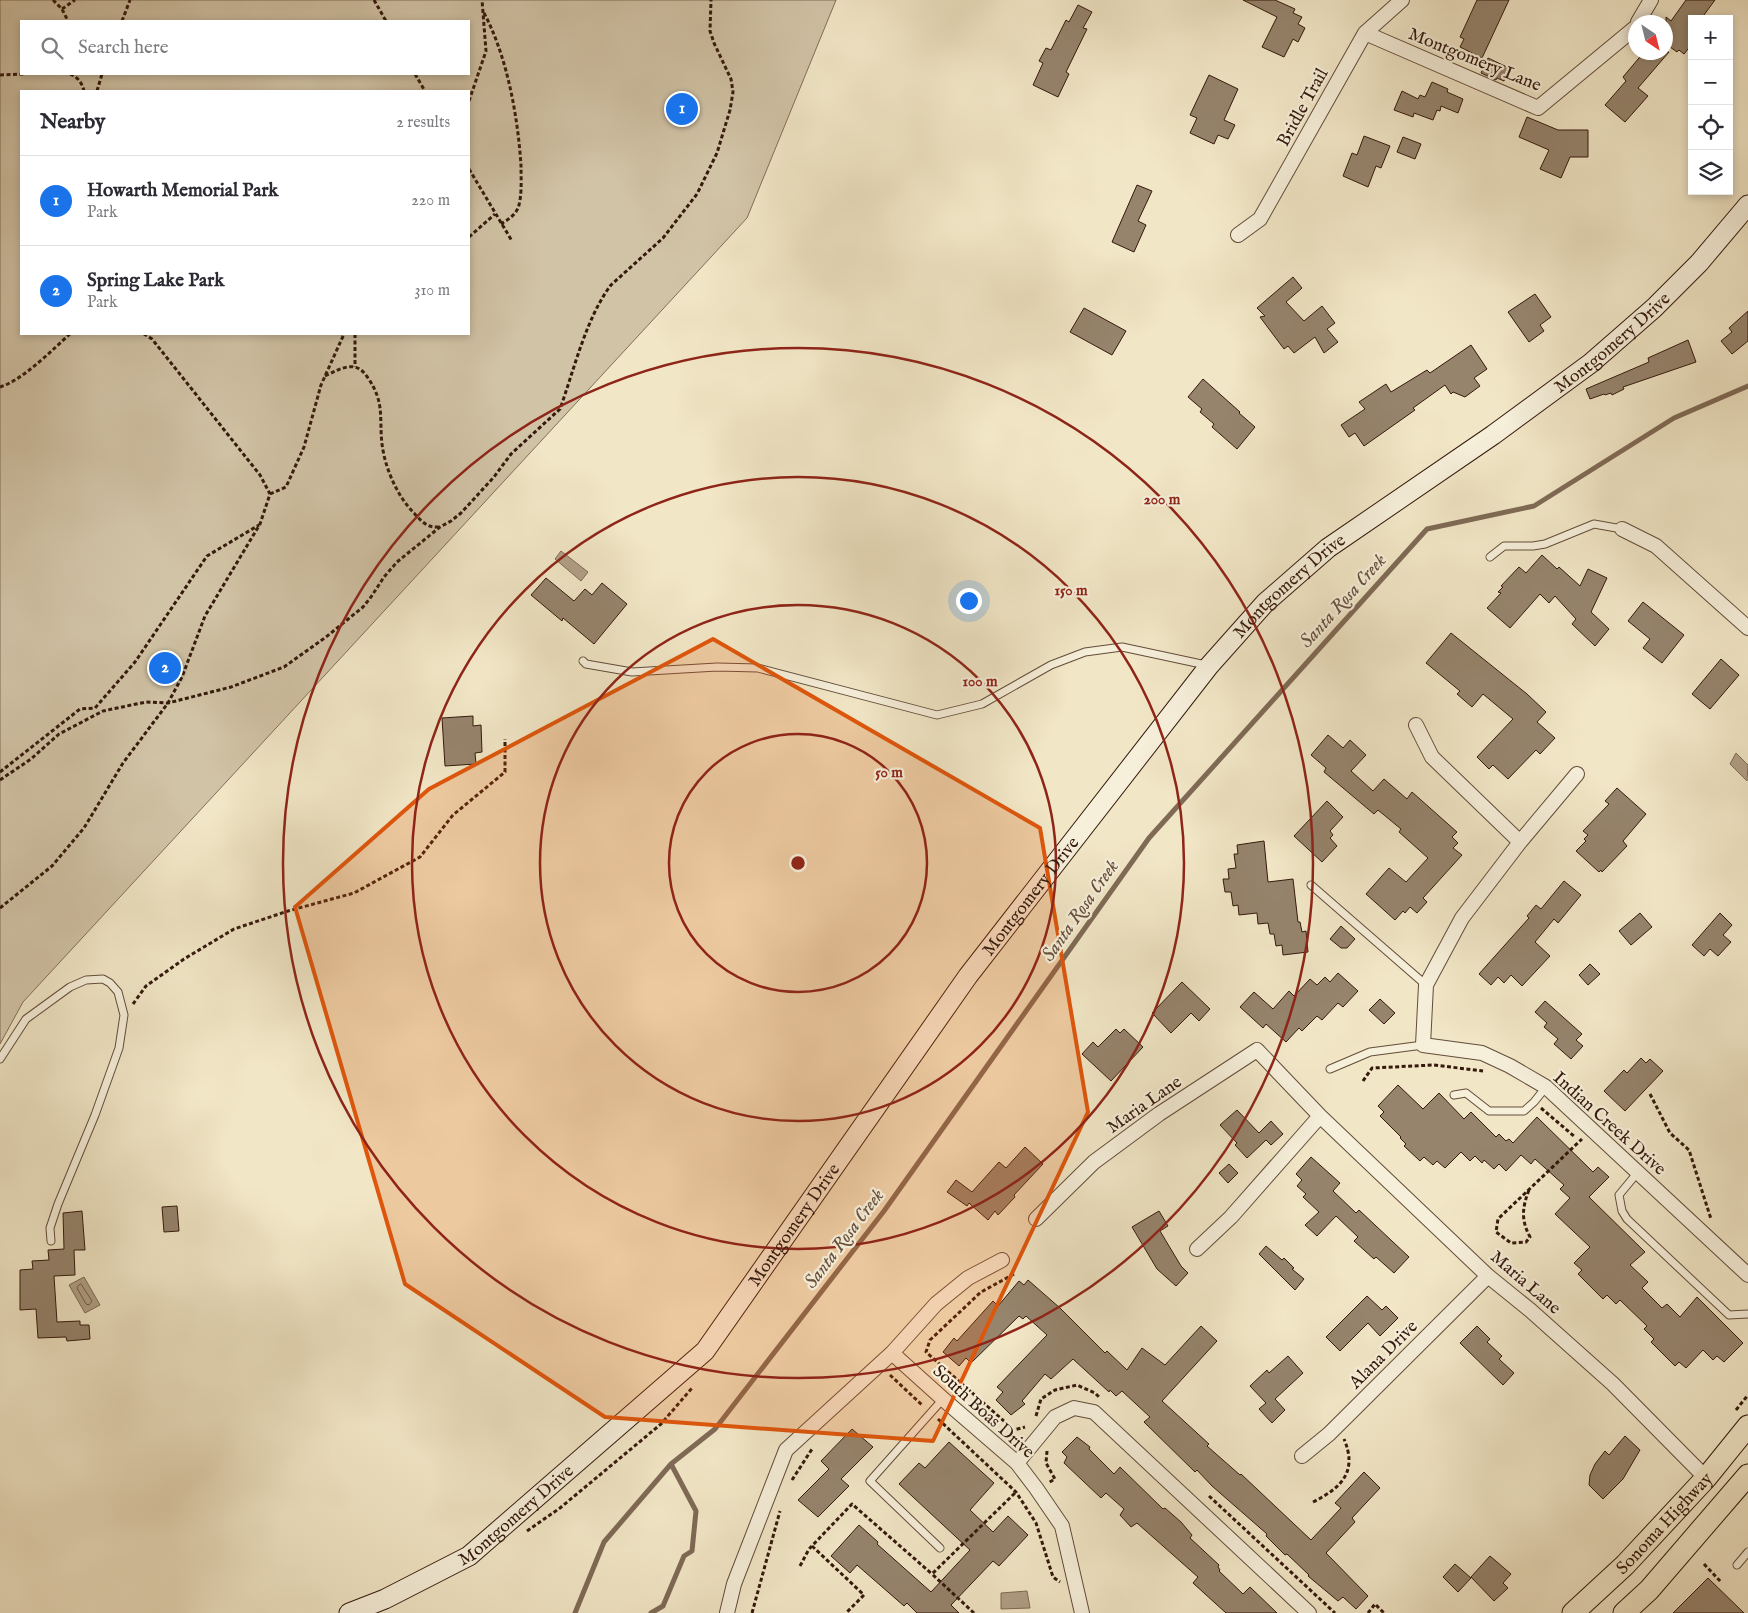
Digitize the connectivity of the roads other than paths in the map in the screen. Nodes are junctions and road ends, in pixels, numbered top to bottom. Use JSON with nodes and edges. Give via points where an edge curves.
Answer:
{"nodes":[{"id":1,"x":1402,"y":0,"type":"edge"},
{"id":2,"x":1651,"y":0,"type":"edge"},
{"id":3,"x":1642,"y":15,"type":"edge"},
{"id":4,"x":1364,"y":32,"type":"junction"},
{"id":5,"x":1628,"y":35,"type":"edge"},
{"id":6,"x":1748,"y":205,"type":"edge"},
{"id":7,"x":1238,"y":235,"type":"dead end"},
{"id":8,"x":1622,"y":529,"type":"joint"},
{"id":9,"x":1490,"y":557,"type":"dead end"},
{"id":10,"x":1748,"y":628,"type":"edge"},
{"id":11,"x":583,"y":661,"type":"dead end"},
{"id":12,"x":1209,"y":666,"type":"junction"},
{"id":13,"x":1416,"y":725,"type":"dead end"},
{"id":14,"x":1577,"y":774,"type":"dead end"},
{"id":15,"x":1520,"y":842,"type":"junction"},
{"id":16,"x":1311,"y":885,"type":"dead end"},
{"id":17,"x":1426,"y":985,"type":"junction"},
{"id":18,"x":1423,"y":1044,"type":"junction"},
{"id":19,"x":0,"y":1059,"type":"edge"},
{"id":20,"x":1330,"y":1069,"type":"dead end"},
{"id":21,"x":1546,"y":1087,"type":"junction"},
{"id":22,"x":1454,"y":1094,"type":"dead end"},
{"id":23,"x":1320,"y":1116,"type":"junction"},
{"id":24,"x":1638,"y":1172,"type":"junction"},
{"id":25,"x":1036,"y":1219,"type":"dead end"},
{"id":26,"x":51,"y":1241,"type":"dead end"},
{"id":27,"x":1197,"y":1249,"type":"dead end"},
{"id":28,"x":1002,"y":1260,"type":"dead end"},
{"id":29,"x":1748,"y":1275,"type":"edge"},
{"id":30,"x":1488,"y":1276,"type":"junction"},
{"id":31,"x":1748,"y":1314,"type":"edge"},
{"id":32,"x":892,"y":1353,"type":"junction"},
{"id":33,"x":942,"y":1399,"type":"junction"},
{"id":34,"x":1748,"y":1426,"type":"edge"},
{"id":35,"x":1302,"y":1456,"type":"dead end"},
{"id":36,"x":1017,"y":1463,"type":"junction"},
{"id":37,"x":1748,"y":1475,"type":"edge"},
{"id":38,"x":1706,"y":1478,"type":"junction"},
{"id":39,"x":940,"y":1548,"type":"dead end"},
{"id":40,"x":1748,"y":1552,"type":"edge"},
{"id":41,"x":1737,"y":1564,"type":"dead end"},
{"id":42,"x":349,"y":1613,"type":"edge"},
{"id":43,"x":728,"y":1613,"type":"edge"},
{"id":44,"x":1082,"y":1613,"type":"edge"},
{"id":45,"x":1309,"y":1613,"type":"edge"},
{"id":46,"x":1573,"y":1613,"type":"edge"},
{"id":47,"x":1624,"y":1613,"type":"edge"}],
"edges":[{"from":1,"to":4,"type":"street","name":"Bridle Trail"},
{"from":2,"to":3,"type":"street"},
{"from":4,"to":5,"type":"street","name":"Montgomery Lane","via":[[1538,108]]},
{"from":4,"to":7,"type":"street","name":"Bridle Trail","via":[[1260,219]]},
{"from":6,"to":12,"type":"street","name":"Montgomery Drive","via":[[1699,264],[1591,363],[1493,435],[1328,548],[1265,603]]},
{"from":8,"to":9,"type":"lane","via":[[1594,524],[1545,544],[1504,546]]},
{"from":8,"to":10,"type":"street","via":[[1656,546]]},
{"from":11,"to":12,"type":"lane","via":[[632,672],[758,668],[937,715],[982,704],[1051,665],[1085,652],[1122,647]]},
{"from":12,"to":42,"type":"street","name":"Montgomery Drive","via":[[968,976],[705,1351],[469,1556],[385,1600]]},
{"from":13,"to":15,"type":"street","via":[[1432,756]]},
{"from":14,"to":15,"type":"street"},
{"from":15,"to":17,"type":"street","via":[[1462,918]]},
{"from":16,"to":17,"type":"lane"},
{"from":17,"to":18,"type":"street"},
{"from":18,"to":20,"type":"lane","via":[[1370,1052]]},
{"from":18,"to":21,"type":"street","name":"Indian Creek Drive","via":[[1482,1052]]},
{"from":19,"to":26,"type":"lane","via":[[26,1019],[70,987],[86,980],[103,979],[118,992],[124,1015],[119,1048],[52,1220]]},
{"from":21,"to":22,"type":"lane","via":[[1524,1111],[1489,1111],[1466,1093]]},
{"from":21,"to":24,"type":"street","name":"Indian Creek Drive"},
{"from":23,"to":25,"type":"street","name":"Maria Lane","via":[[1257,1050],[1158,1114],[1094,1162]]},
{"from":23,"to":27,"type":"street","via":[[1231,1217]]},
{"from":23,"to":30,"type":"street","name":"Maria Lane"},
{"from":24,"to":29,"type":"street","name":"Indian Creek Drive"},
{"from":24,"to":31,"type":"lane","via":[[1619,1195],[1627,1220],[1729,1316]]},
{"from":28,"to":32,"type":"street","via":[[968,1278],[936,1304]]},
{"from":30,"to":35,"type":"street","name":"Alana Drive","via":[[1338,1425]]},
{"from":30,"to":38,"type":"street","name":"Maria Lane","via":[[1612,1384]]},
{"from":32,"to":33,"type":"street","name":"South Boas Drive"},
{"from":32,"to":43,"type":"street","via":[[786,1450],[734,1584]]},
{"from":33,"to":36,"type":"street","name":"South Boas Drive"},
{"from":33,"to":39,"type":"lane","via":[[870,1481]]},
{"from":34,"to":38,"type":"main road","name":"Sonoma Highway"},
{"from":36,"to":44,"type":"street","name":"South Boas Drive","via":[[1062,1526]]},
{"from":36,"to":45,"type":"street","via":[[1055,1417],[1074,1408],[1094,1412]]},
{"from":37,"to":47,"type":"main road","name":"Sonoma Highway"},
{"from":38,"to":46,"type":"main road","name":"Sonoma Highway","via":[[1625,1565]]},
{"from":40,"to":41,"type":"lane"}]}
